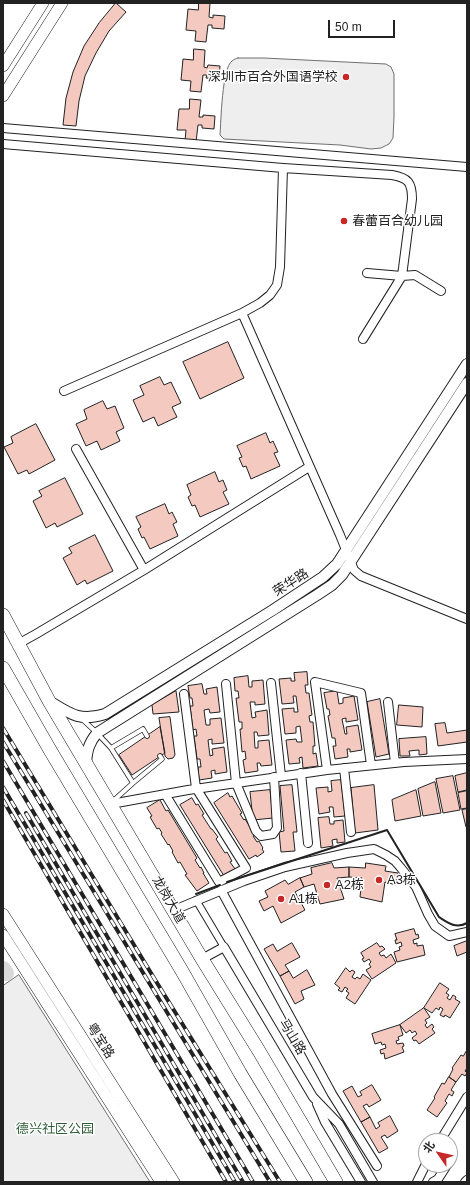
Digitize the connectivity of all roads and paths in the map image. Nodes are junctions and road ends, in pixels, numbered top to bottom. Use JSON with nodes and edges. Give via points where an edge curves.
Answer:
{"nodes":[{"id":1,"x":43,"y":3,"type":"edge"},
{"id":2,"x":62,"y":3,"type":"edge"},
{"id":3,"x":3,"y":66,"type":"edge"},
{"id":4,"x":3,"y":96,"type":"edge"},
{"id":5,"x":3,"y":128,"type":"edge"},
{"id":6,"x":3,"y":144,"type":"edge"},
{"id":7,"x":467,"y":167,"type":"edge"},
{"id":8,"x":283,"y":168,"type":"junction"},
{"id":9,"x":367,"y":273,"type":"dead end"},
{"id":10,"x":402,"y":276,"type":"junction"},
{"id":11,"x":441,"y":291,"type":"dead end"},
{"id":12,"x":242,"y":313,"type":"junction"},
{"id":13,"x":363,"y":339,"type":"dead end"},
{"id":14,"x":467,"y":364,"type":"edge"},
{"id":15,"x":467,"y":383,"type":"edge"},
{"id":16,"x":64,"y":392,"type":"dead end"},
{"id":17,"x":76,"y":449,"type":"dead end"},
{"id":18,"x":309,"y":467,"type":"junction"},
{"id":19,"x":346,"y":549,"type":"junction"},
{"id":20,"x":351,"y":562,"type":"junction"},
{"id":21,"x":144,"y":570,"type":"junction"},
{"id":22,"x":3,"y":615,"type":"edge"},
{"id":23,"x":467,"y":619,"type":"edge"},
{"id":24,"x":18,"y":644,"type":"junction"},
{"id":25,"x":3,"y":668,"type":"edge"},
{"id":26,"x":271,"y":683,"type":"dead end"},
{"id":27,"x":226,"y":684,"type":"dead end"},
{"id":28,"x":184,"y":694,"type":"dead end"},
{"id":29,"x":49,"y":701,"type":"junction"},
{"id":30,"x":388,"y":702,"type":"dead end"},
{"id":31,"x":80,"y":718,"type":"junction"},
{"id":32,"x":97,"y":733,"type":"junction"},
{"id":33,"x":147,"y":736,"type":"dead end"},
{"id":34,"x":111,"y":748,"type":"junction"},
{"id":35,"x":160,"y":756,"type":"dead end"},
{"id":36,"x":467,"y":759,"type":"edge"},
{"id":37,"x":86,"y":763,"type":"junction"},
{"id":38,"x":395,"y":763,"type":"junction"},
{"id":39,"x":371,"y":765,"type":"junction"},
{"id":40,"x":344,"y":768,"type":"junction"},
{"id":41,"x":327,"y":770,"type":"junction"},
{"id":42,"x":301,"y":773,"type":"junction"},
{"id":43,"x":278,"y":777,"type":"junction"},
{"id":44,"x":133,"y":783,"type":"junction"},
{"id":45,"x":236,"y":783,"type":"junction"},
{"id":46,"x":196,"y":788,"type":"junction"},
{"id":47,"x":165,"y":794,"type":"junction"},
{"id":48,"x":111,"y":804,"type":"junction"},
{"id":49,"x":351,"y":832,"type":"dead end"},
{"id":50,"x":308,"y":843,"type":"dead end"},
{"id":51,"x":221,"y":890,"type":"junction"},
{"id":52,"x":196,"y":900,"type":"junction"},
{"id":53,"x":174,"y":910,"type":"junction"},
{"id":54,"x":3,"y":914,"type":"edge"},
{"id":55,"x":467,"y":932,"type":"edge"},
{"id":56,"x":3,"y":935,"type":"edge"},
{"id":57,"x":224,"y":947,"type":"junction"},
{"id":58,"x":202,"y":959,"type":"junction"},
{"id":59,"x":313,"y":1097,"type":"junction"},
{"id":60,"x":467,"y":1097,"type":"edge"},
{"id":61,"x":445,"y":1133,"type":"edge"},
{"id":62,"x":376,"y":1166,"type":"dead end"},
{"id":63,"x":422,"y":1173,"type":"edge"},
{"id":64,"x":442,"y":1173,"type":"edge"},
{"id":65,"x":161,"y":1182,"type":"edge"},
{"id":66,"x":174,"y":1182,"type":"edge"},
{"id":67,"x":306,"y":1182,"type":"edge"},
{"id":68,"x":336,"y":1182,"type":"edge"},
{"id":69,"x":361,"y":1182,"type":"edge"},
{"id":70,"x":373,"y":1182,"type":"edge"},
{"id":71,"x":417,"y":1182,"type":"edge"},
{"id":72,"x":433,"y":1182,"type":"edge"}],
"edges":[{"from":1,"to":3,"type":"main road"},
{"from":2,"to":4,"type":"main road"},
{"from":5,"to":7,"type":"street"},
{"from":6,"to":8,"type":"street"},
{"from":8,"to":10,"type":"street","via":[[392,175],[407,180],[412,191],[412,199]]},
{"from":8,"to":12,"type":"street","via":[[280,267],[277,285],[270,295]]},
{"from":9,"to":10,"type":"street"},
{"from":10,"to":11,"type":"street","via":[[414,275]]},
{"from":10,"to":13,"type":"street"},
{"from":12,"to":16,"type":"street"},
{"from":12,"to":18,"type":"street"},
{"from":14,"to":19,"type":"street","name":"荣华路"},
{"from":15,"to":20,"type":"street","name":"荣华路"},
{"from":17,"to":21,"type":"street"},
{"from":18,"to":19,"type":"street"},
{"from":18,"to":21,"type":"street"},
{"from":19,"to":20,"type":"street"},
{"from":19,"to":31,"type":"street","name":"荣华路","via":[[337,564],[323,577],[272,610],[105,714]]},
{"from":20,"to":23,"type":"street","via":[[354,570],[361,576]]},
{"from":20,"to":32,"type":"street","name":"荣华路","via":[[332,585]]},
{"from":21,"to":24,"type":"street"},
{"from":22,"to":24,"type":"highway","name":"龙岗大道"},
{"from":24,"to":29,"type":"highway","name":"龙岗大道"},
{"from":25,"to":67,"type":"highway","name":"龙岗大道"},
{"from":26,"to":43,"type":"street"},
{"from":27,"to":45,"type":"street"},
{"from":28,"to":46,"type":"street"},
{"from":29,"to":31,"type":"street"},
{"from":29,"to":37,"type":"highway","name":"龙岗大道"},
{"from":30,"to":38,"type":"street"},
{"from":31,"to":32,"type":"lane"},
{"from":32,"to":34,"type":"lane"},
{"from":32,"to":37,"type":"street","name":"荣华路","via":[[87,750]]},
{"from":33,"to":34,"type":"lane","via":[[143,729]]},
{"from":34,"to":44,"type":"lane"},
{"from":35,"to":44,"type":"lane","via":[[162,759]]},
{"from":36,"to":38,"type":"street"},
{"from":37,"to":48,"type":"highway","name":"龙岗大道"},
{"from":38,"to":39,"type":"street"},
{"from":39,"to":40,"type":"street"},
{"from":39,"to":41,"type":"street","via":[[361,693],[316,682]]},
{"from":40,"to":41,"type":"street"},
{"from":40,"to":49,"type":"street"},
{"from":41,"to":42,"type":"street"},
{"from":42,"to":43,"type":"street"},
{"from":42,"to":50,"type":"street"},
{"from":43,"to":45,"type":"street"},
{"from":43,"to":45,"type":"street","via":[[277,828],[273,834],[261,836],[256,831]]},
{"from":44,"to":48,"type":"lane"},
{"from":45,"to":46,"type":"street"},
{"from":46,"to":47,"type":"street"},
{"from":46,"to":47,"type":"street","via":[[246,868],[219,882]]},
{"from":47,"to":48,"type":"street"},
{"from":48,"to":53,"type":"highway","name":"龙岗大道"},
{"from":51,"to":52,"type":"street"},
{"from":51,"to":55,"type":"street","via":[[284,867],[374,849],[386,854],[401,868],[416,887],[435,926],[449,936]]},
{"from":51,"to":62,"type":"street","via":[[332,1094]]},
{"from":52,"to":53,"type":"street"},
{"from":52,"to":57,"type":"street","name":"马山路"},
{"from":53,"to":58,"type":"highway","name":"龙岗大道"},
{"from":54,"to":66,"type":"main road","name":"粤宝路"},
{"from":56,"to":65,"type":"main road","name":"粤宝路"},
{"from":57,"to":58,"type":"street"},
{"from":57,"to":59,"type":"street","name":"马山路"},
{"from":58,"to":68,"type":"highway","name":"龙岗大道"},
{"from":59,"to":69,"type":"street"},
{"from":59,"to":70,"type":"street","name":"马山路","via":[[339,1124]]},
{"from":60,"to":61,"type":"street"},
{"from":63,"to":71,"type":"street"},
{"from":64,"to":72,"type":"street"}]}
